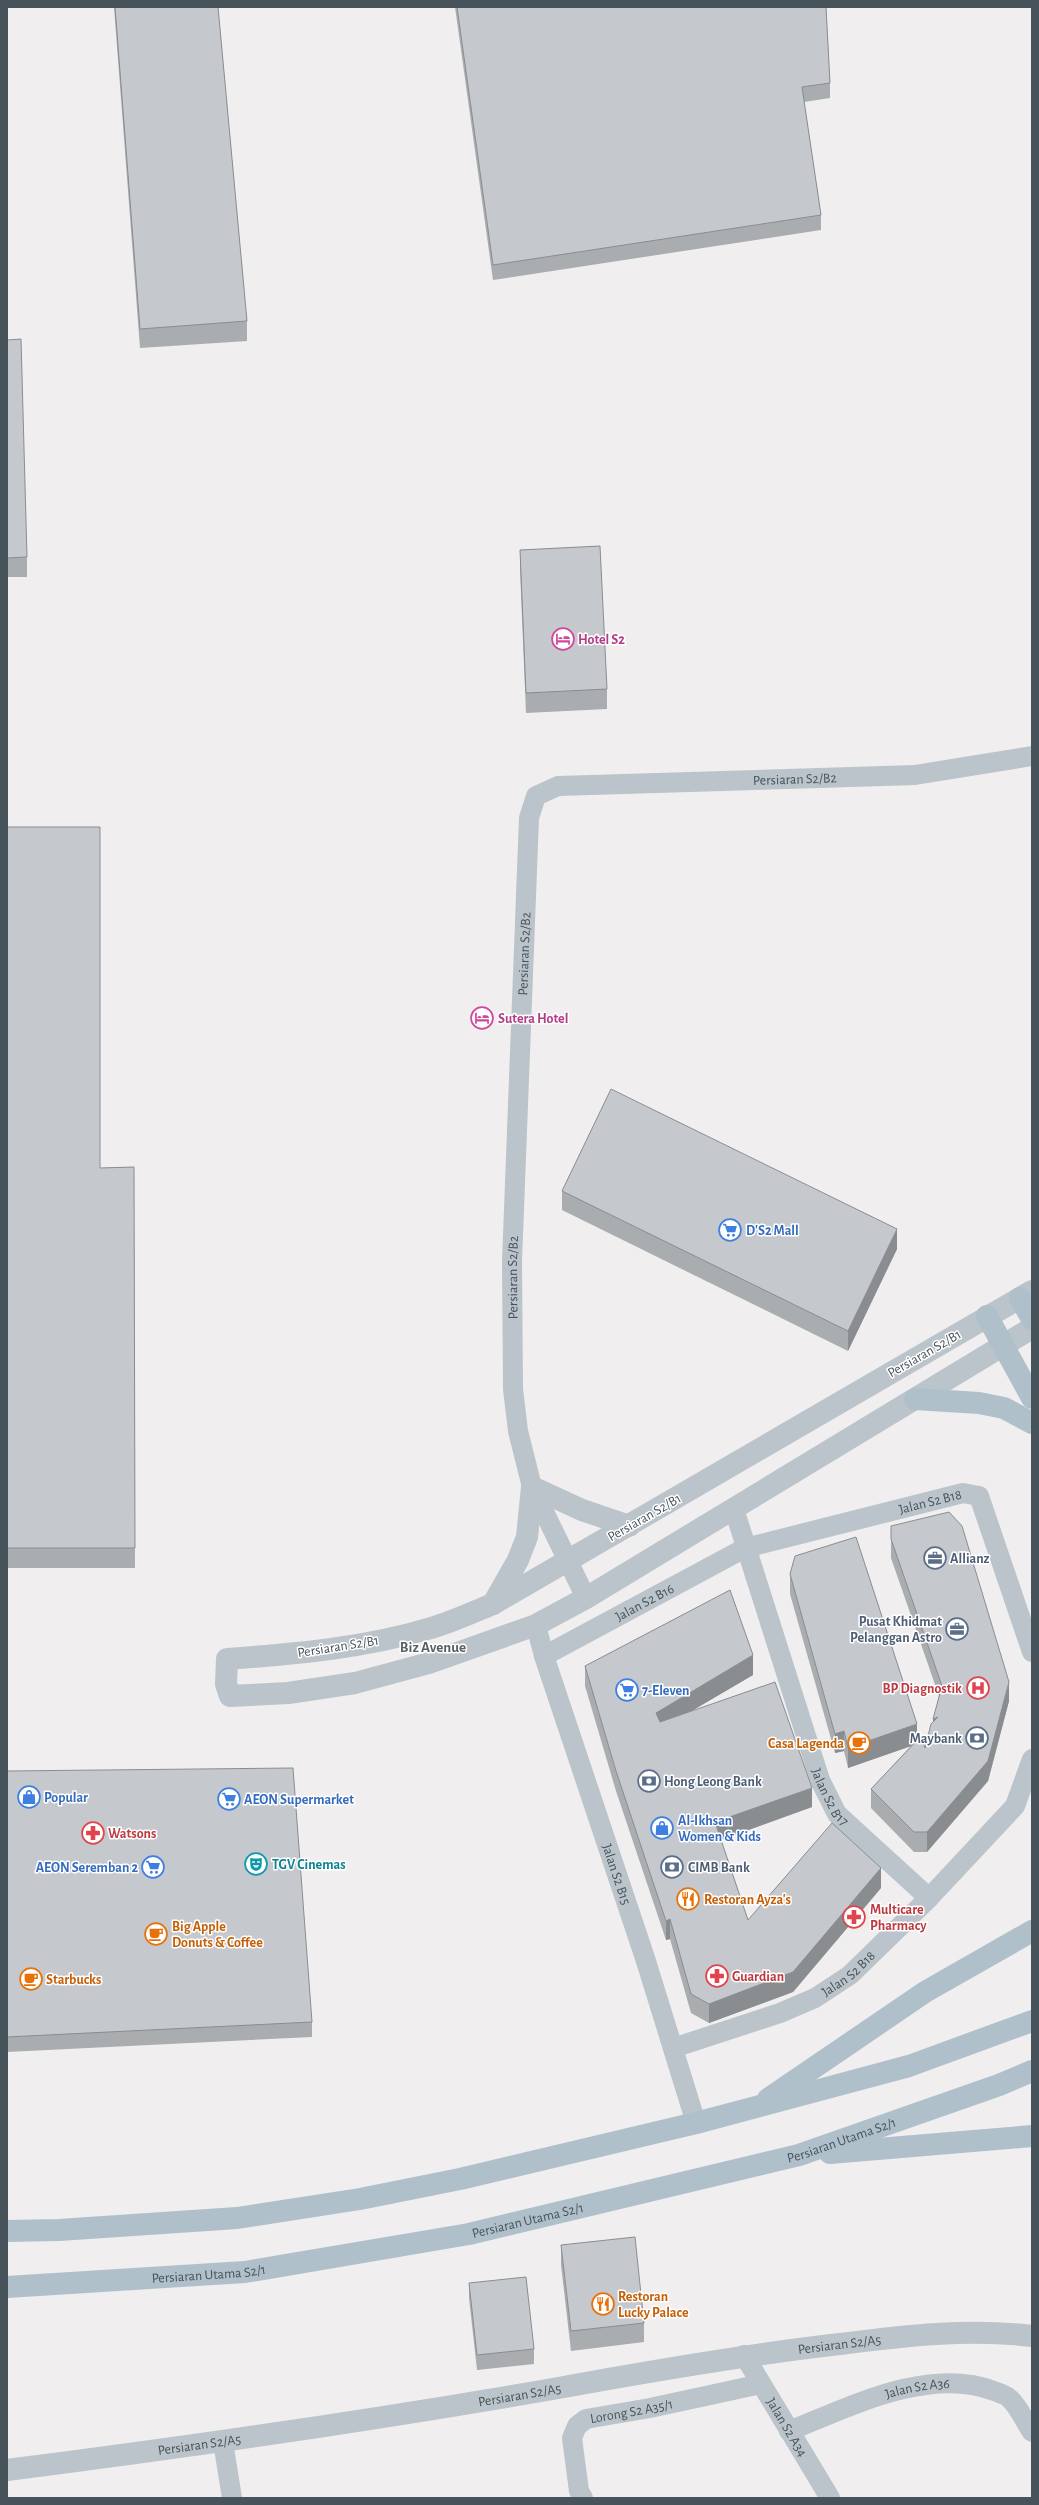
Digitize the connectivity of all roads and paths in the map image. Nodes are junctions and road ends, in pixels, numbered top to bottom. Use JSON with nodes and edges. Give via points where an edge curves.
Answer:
{"nodes":[{"id":1,"x":1032,"y":756,"type":"edge"},
{"id":2,"x":1026,"y":1294,"type":"edge"},
{"id":3,"x":988,"y":1316,"type":"junction"},
{"id":4,"x":1032,"y":1319,"type":"edge"},
{"id":5,"x":1032,"y":1328,"type":"edge"},
{"id":6,"x":1004,"y":1345,"type":"junction"},
{"id":7,"x":1032,"y":1398,"type":"edge"},
{"id":8,"x":915,"y":1399,"type":"junction"},
{"id":9,"x":1032,"y":1422,"type":"edge"},
{"id":10,"x":532,"y":1487,"type":"junction"},
{"id":11,"x":734,"y":1509,"type":"junction"},
{"id":12,"x":629,"y":1526,"type":"junction"},
{"id":13,"x":745,"y":1548,"type":"junction"},
{"id":14,"x":569,"y":1560,"type":"junction"},
{"id":15,"x":586,"y":1598,"type":"junction"},
{"id":16,"x":494,"y":1604,"type":"junction"},
{"id":17,"x":536,"y":1625,"type":"junction"},
{"id":18,"x":1032,"y":1652,"type":"edge"},
{"id":19,"x":544,"y":1656,"type":"junction"},
{"id":20,"x":1032,"y":1759,"type":"edge"},
{"id":21,"x":929,"y":1898,"type":"junction"},
{"id":22,"x":1032,"y":1931,"type":"edge"},
{"id":23,"x":1032,"y":2021,"type":"edge"},
{"id":24,"x":673,"y":2048,"type":"junction"},
{"id":25,"x":1032,"y":2071,"type":"edge"},
{"id":26,"x":754,"y":2108,"type":"junction"},
{"id":27,"x":696,"y":2124,"type":"junction"},
{"id":28,"x":1032,"y":2136,"type":"edge"},
{"id":29,"x":799,"y":2155,"type":"junction"},
{"id":30,"x":7,"y":2231,"type":"edge"},
{"id":31,"x":7,"y":2288,"type":"edge"},
{"id":32,"x":1032,"y":2336,"type":"edge"},
{"id":33,"x":744,"y":2355,"type":"junction"},
{"id":34,"x":761,"y":2384,"type":"junction"},
{"id":35,"x":789,"y":2431,"type":"junction"},
{"id":36,"x":1032,"y":2432,"type":"edge"},
{"id":37,"x":223,"y":2442,"type":"junction"},
{"id":38,"x":7,"y":2470,"type":"edge"},
{"id":39,"x":576,"y":2496,"type":"edge"},
{"id":40,"x":232,"y":2498,"type":"edge"},
{"id":41,"x":830,"y":2498,"type":"edge"}],
"edges":[{"from":1,"to":10,"type":"street","name":"Persiaran S2/B2","via":[[915,775],[558,786],[536,796],[529,818],[512,1261],[513,1390],[518,1431]]},
{"from":2,"to":3,"type":"street","name":"Persiaran S2/B1"},
{"from":2,"to":4,"type":"main road"},
{"from":3,"to":6,"type":"main road"},
{"from":3,"to":12,"type":"street","name":"Persiaran S2/B1"},
{"from":5,"to":6,"type":"street"},
{"from":6,"to":7,"type":"main road"},
{"from":6,"to":8,"type":"street"},
{"from":8,"to":9,"type":"main road","via":[[978,1403],[1004,1408]]},
{"from":8,"to":11,"type":"street"},
{"from":10,"to":12,"type":"street","via":[[582,1510]]},
{"from":10,"to":14,"type":"street","name":"Persiaran S2/B2"},
{"from":10,"to":16,"type":"street","via":[[527,1538]]},
{"from":11,"to":13,"type":"street","name":"Jalan S2 B17"},
{"from":11,"to":15,"type":"street"},
{"from":12,"to":14,"type":"street","name":"Persiaran S2/B1"},
{"from":13,"to":18,"type":"street","name":"Jalan S2 B18","via":[[963,1493],[979,1496]]},
{"from":13,"to":19,"type":"street","name":"Jalan S2 B16"},
{"from":13,"to":21,"type":"street","name":"Jalan S2 B17","via":[[820,1780],[836,1814]]},
{"from":14,"to":15,"type":"street","name":"Persiaran S2/B2"},
{"from":14,"to":16,"type":"street","name":"Persiaran S2/B1"},
{"from":15,"to":17,"type":"street"},
{"from":16,"to":17,"type":"street","name":"Persiaran S2/B1","via":[[431,1628],[360,1645],[275,1656],[227,1659],[226,1684],[230,1696],[288,1694],[355,1683],[429,1663]]},
{"from":17,"to":19,"type":"street","name":"Jalan S2 B15"},
{"from":19,"to":24,"type":"street","name":"Jalan S2 B15"},
{"from":20,"to":21,"type":"street","name":"Jalan S2 B18","via":[[1015,1806]]},
{"from":21,"to":24,"type":"street","name":"Jalan S2 B18","via":[[850,1975],[815,1998],[780,2013]]},
{"from":22,"to":26,"type":"main road","via":[[925,1992]]},
{"from":23,"to":26,"type":"main road","via":[[908,2066]]},
{"from":24,"to":27,"type":"street","name":"Jalan S2 B15"},
{"from":25,"to":29,"type":"main road","name":"Persiaran Utama S2/1"},
{"from":26,"to":27,"type":"main road"},
{"from":27,"to":30,"type":"main road","via":[[460,2179],[353,2200],[237,2218]]},
{"from":28,"to":29,"type":"main road"},
{"from":29,"to":31,"type":"main road","name":"Persiaran Utama S2/1","via":[[469,2234],[245,2272]]},
{"from":32,"to":33,"type":"street","name":"Persiaran S2/A5","via":[[998,2332],[915,2335]]},
{"from":33,"to":34,"type":"street","name":"Jalan S2 A34"},
{"from":33,"to":37,"type":"street","name":"Persiaran S2/A5","via":[[409,2414]]},
{"from":34,"to":35,"type":"street","name":"Jalan S2 A34"},
{"from":34,"to":39,"type":"street","name":"Lorong S2 A35/1","via":[[586,2419],[577,2426],[572,2438]]},
{"from":35,"to":36,"type":"street","name":"Jalan S2 A36","via":[[887,2394],[922,2386],[955,2384],[982,2387],[1010,2398]]},
{"from":35,"to":41,"type":"street","name":"Jalan S2 A34"},
{"from":37,"to":38,"type":"street","name":"Persiaran S2/A5"},
{"from":37,"to":40,"type":"street"}]}
